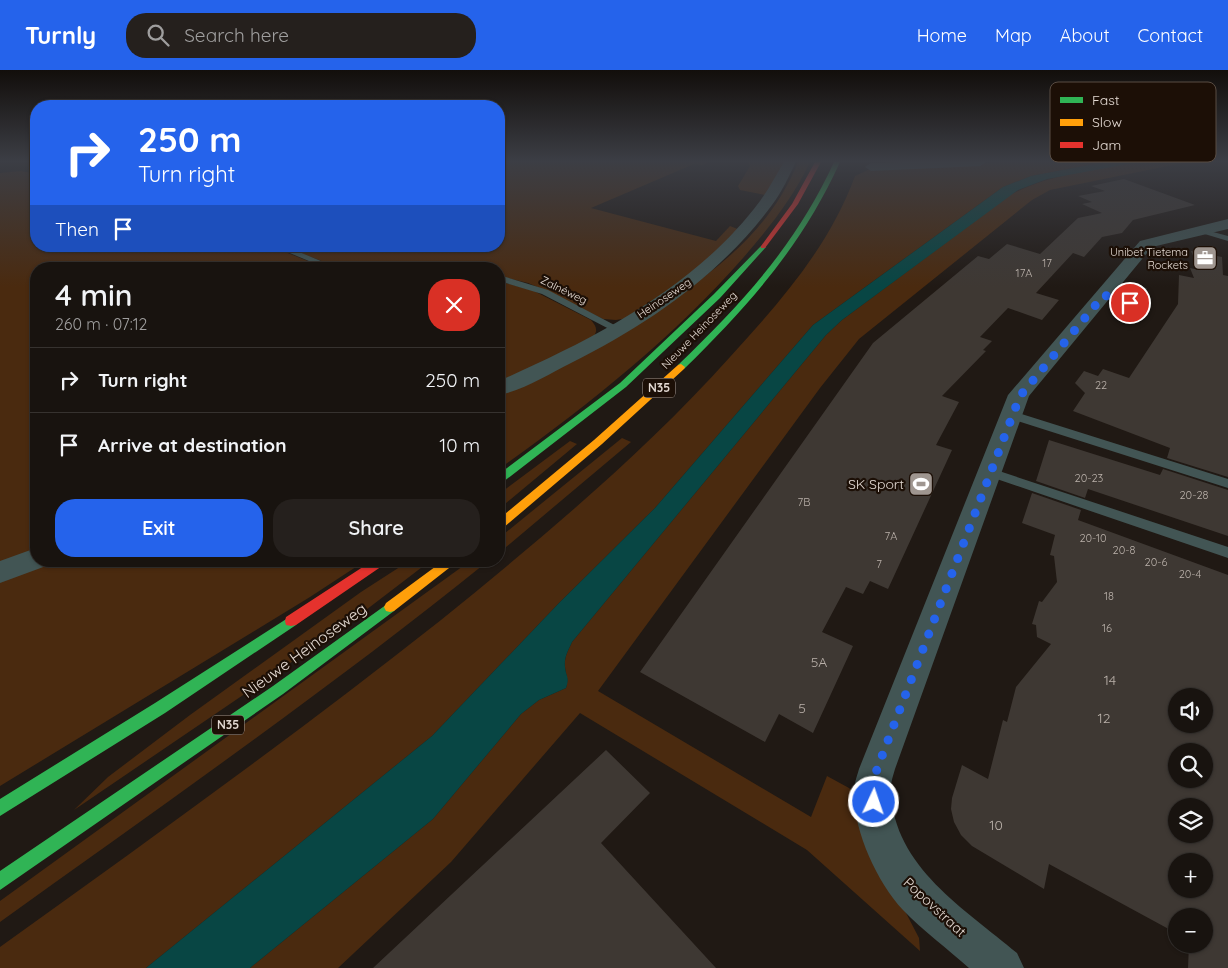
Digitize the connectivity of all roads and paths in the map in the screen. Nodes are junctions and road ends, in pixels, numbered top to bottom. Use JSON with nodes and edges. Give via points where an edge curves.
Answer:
{"nodes":[{"id":1,"x":765,"y":204,"type":"edge"},
{"id":2,"x":794,"y":204,"type":"edge"},
{"id":3,"x":818,"y":204,"type":"edge"},
{"id":4,"x":1228,"y":224,"type":"edge"},
{"id":5,"x":1201,"y":230,"type":"junction"},
{"id":6,"x":1228,"y":239,"type":"edge"},
{"id":7,"x":292,"y":252,"type":"edge"},
{"id":8,"x":318,"y":262,"type":"edge"},
{"id":9,"x":505,"y":280,"type":"edge"},
{"id":10,"x":1142,"y":289,"type":"dead end"},
{"id":11,"x":1104,"y":295,"type":"junction"},
{"id":12,"x":617,"y":329,"type":"junction"},
{"id":13,"x":505,"y":386,"type":"edge"},
{"id":14,"x":1012,"y":415,"type":"junction"},
{"id":15,"x":990,"y":472,"type":"junction"},
{"id":16,"x":505,"y":474,"type":"edge"},
{"id":17,"x":1228,"y":484,"type":"edge"},
{"id":18,"x":505,"y":520,"type":"edge"},
{"id":19,"x":1228,"y":553,"type":"edge"},
{"id":20,"x":30,"y":561,"type":"edge"},
{"id":21,"x":372,"y":567,"type":"edge"},
{"id":22,"x":444,"y":567,"type":"edge"},
{"id":23,"x":0,"y":572,"type":"edge"},
{"id":24,"x":0,"y":808,"type":"edge"},
{"id":25,"x":0,"y":881,"type":"edge"},
{"id":26,"x":1002,"y":968,"type":"edge"}],
"edges":[{"from":1,"to":12,"type":"street","name":"Heinoseweg","via":[[747,228],[702,272]]},
{"from":2,"to":16,"type":"highway","name":"Nieuwe Heinoseweg","number":"N35","via":[[745,268],[709,304],[610,395]]},
{"from":3,"to":18,"type":"highway","name":"Nieuwe Heinoseweg","number":"N35","via":[[774,266],[680,369]]},
{"from":4,"to":5,"type":"street","name":"Popovstraat"},
{"from":5,"to":6,"type":"lane"},
{"from":5,"to":11,"type":"street","name":"Popovstraat","via":[[1146,244]]},
{"from":7,"to":8,"type":"lane"},
{"from":9,"to":12,"type":"lane","name":"Zalnéweg","via":[[547,294]]},
{"from":10,"to":11,"type":"lane","via":[[1130,303]]},
{"from":11,"to":14,"type":"street","name":"Popovstraat","via":[[1020,396]]},
{"from":12,"to":13,"type":"street","name":"Heinoseweg"},
{"from":14,"to":15,"type":"street","name":"Popovstraat"},
{"from":14,"to":17,"type":"lane"},
{"from":15,"to":19,"type":"lane"},
{"from":15,"to":26,"type":"street","name":"Popovstraat","via":[[877,769],[872,790],[884,843],[898,872],[918,896]]},
{"from":20,"to":23,"type":"street"},
{"from":21,"to":24,"type":"highway","name":"Nieuwe Heinoseweg","via":[[160,708]]},
{"from":22,"to":25,"type":"highway","name":"Nieuwe Heinoseweg","number":"N35","via":[[278,690]]}]}
